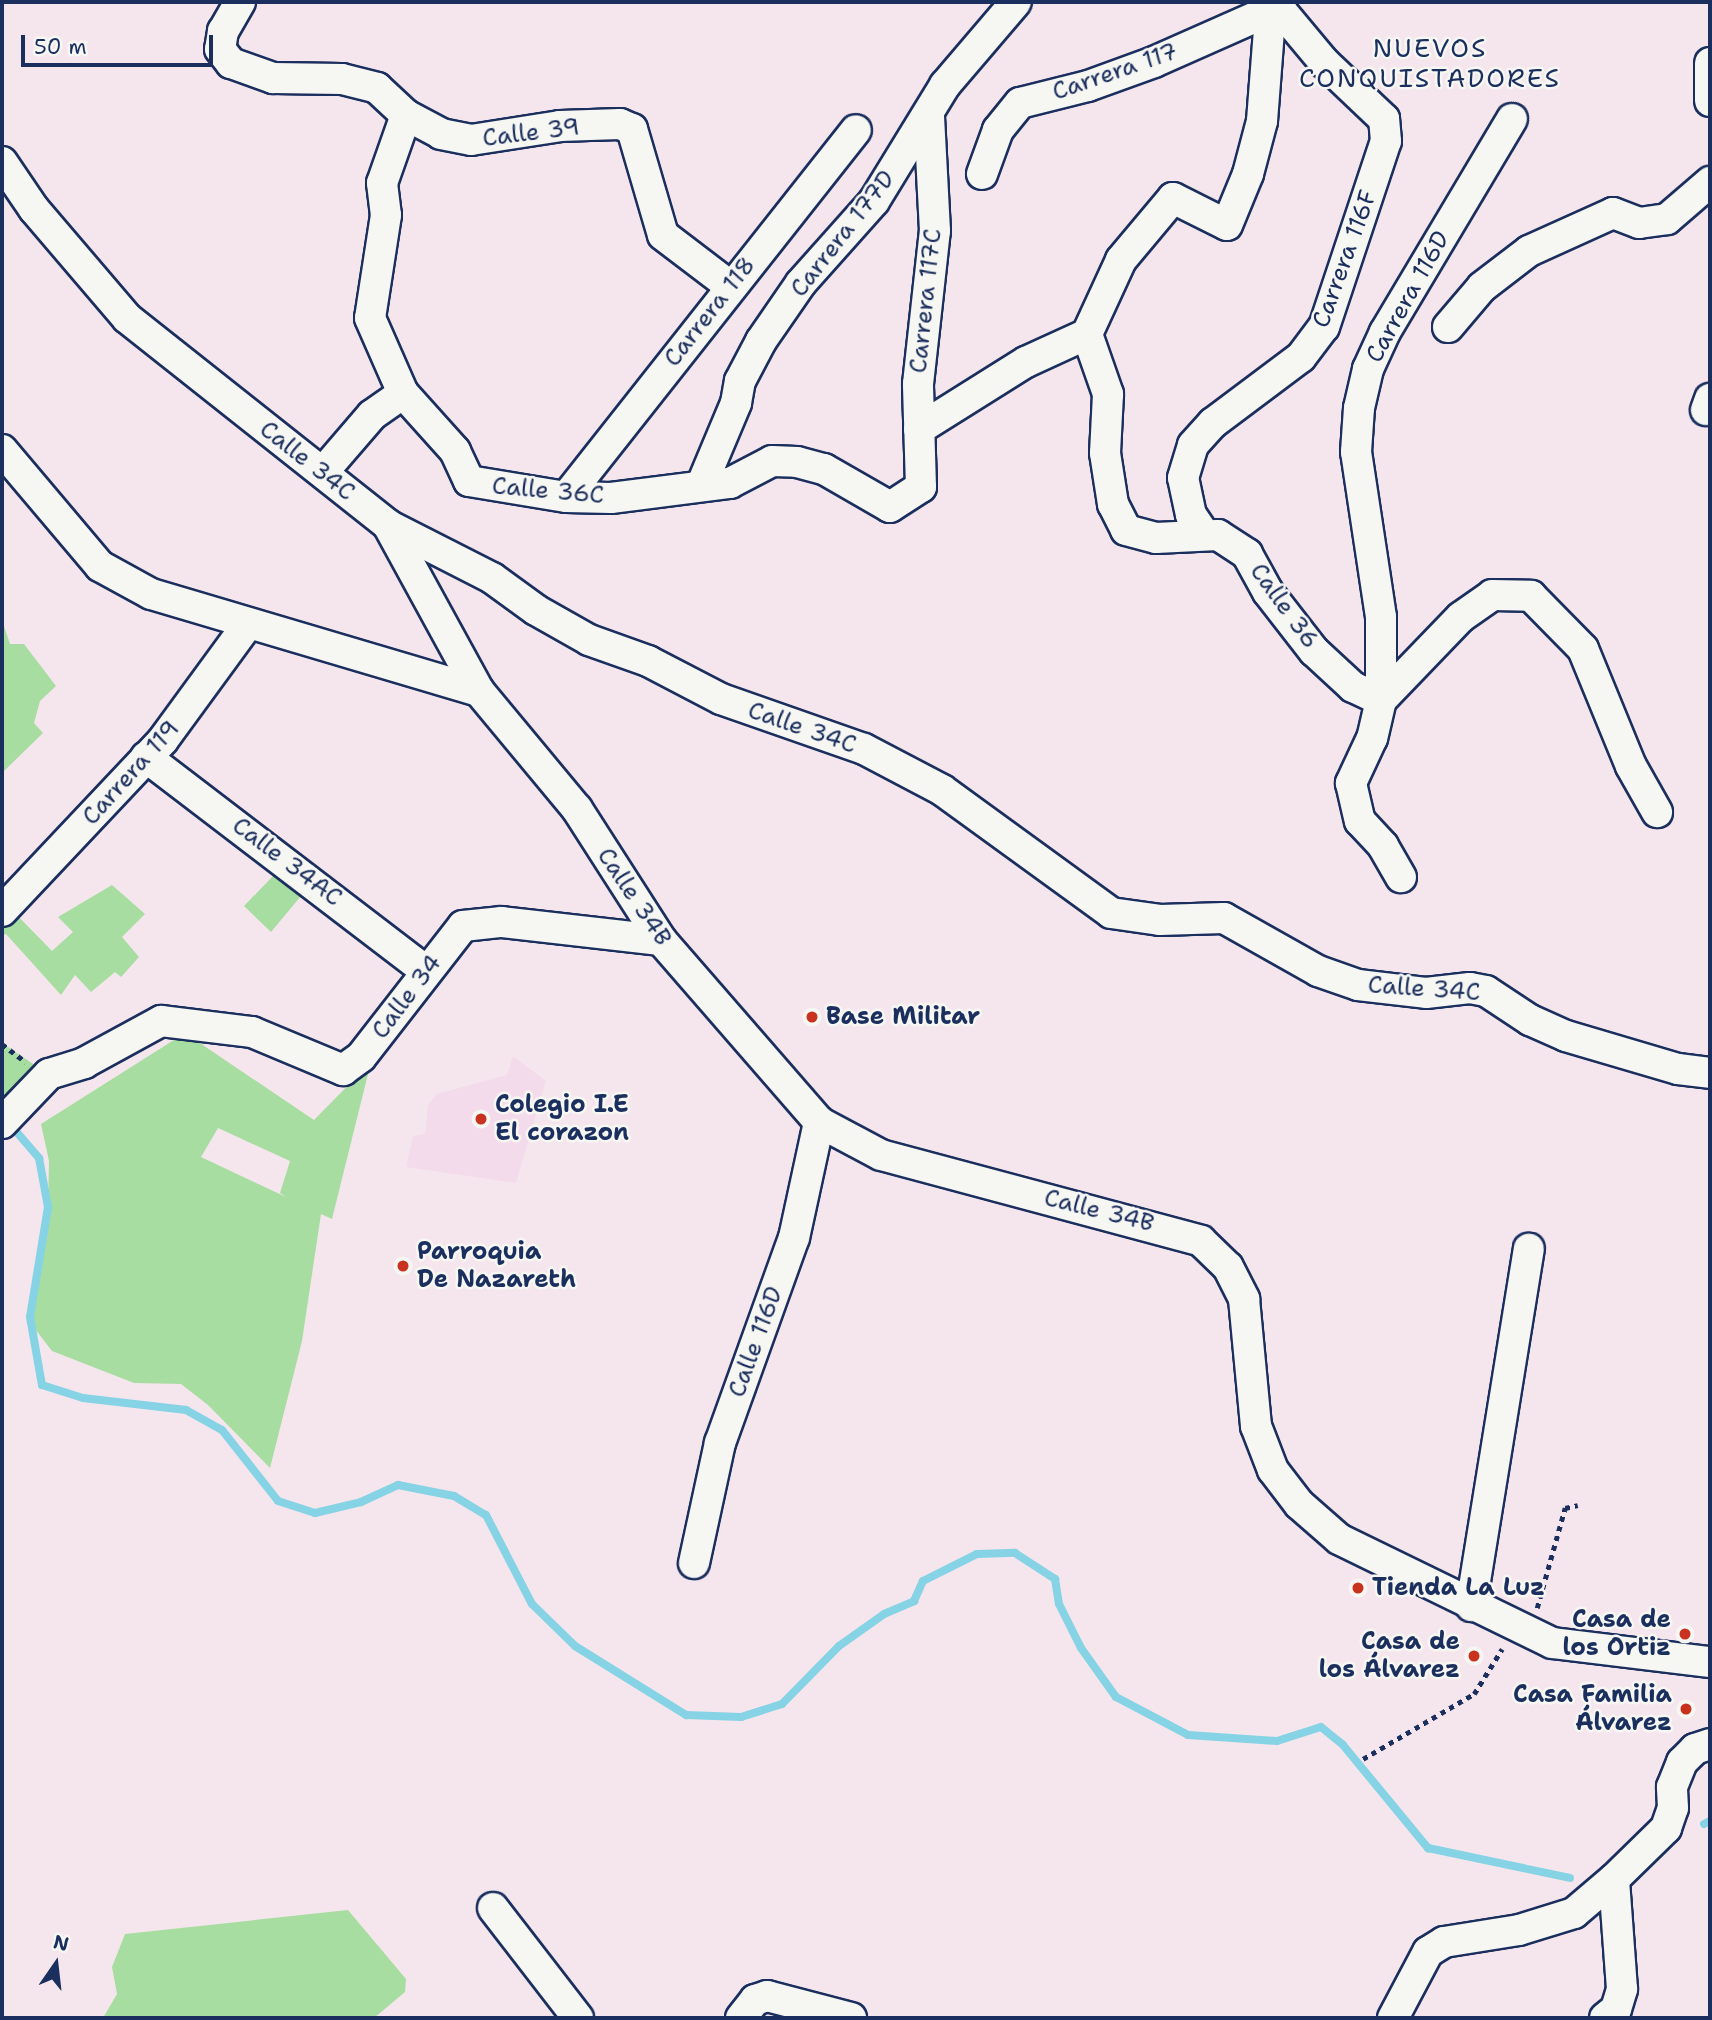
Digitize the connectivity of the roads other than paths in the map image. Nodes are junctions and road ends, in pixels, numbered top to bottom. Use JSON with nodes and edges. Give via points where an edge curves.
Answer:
{"nodes":[{"id":1,"x":240,"y":2,"type":"edge"},
{"id":2,"x":1016,"y":2,"type":"edge"},
{"id":3,"x":1280,"y":4,"type":"edge"},
{"id":4,"x":1710,"y":63,"type":"edge"},
{"id":5,"x":1710,"y":101,"type":"edge"},
{"id":6,"x":406,"y":115,"type":"junction"},
{"id":7,"x":929,"y":116,"type":"junction"},
{"id":8,"x":1512,"y":119,"type":"dead end"},
{"id":9,"x":856,"y":130,"type":"dead end"},
{"id":10,"x":2,"y":162,"type":"edge"},
{"id":11,"x":982,"y":174,"type":"dead end"},
{"id":12,"x":1710,"y":182,"type":"edge"},
{"id":13,"x":730,"y":286,"type":"junction"},
{"id":14,"x":1448,"y":327,"type":"dead end"},
{"id":15,"x":1087,"y":334,"type":"junction"},
{"id":16,"x":403,"y":393,"type":"junction"},
{"id":17,"x":919,"y":429,"type":"junction"},
{"id":18,"x":2,"y":450,"type":"edge"},
{"id":19,"x":323,"y":472,"type":"junction"},
{"id":20,"x":702,"y":484,"type":"junction"},
{"id":21,"x":921,"y":487,"type":"joint"},
{"id":22,"x":567,"y":496,"type":"junction"},
{"id":23,"x":388,"y":525,"type":"junction"},
{"id":24,"x":1204,"y":534,"type":"junction"},
{"id":25,"x":248,"y":624,"type":"junction"},
{"id":26,"x":479,"y":691,"type":"junction"},
{"id":27,"x":1381,"y":700,"type":"junction"},
{"id":28,"x":146,"y":758,"type":"junction"},
{"id":29,"x":1657,"y":812,"type":"dead end"},
{"id":30,"x":1401,"y":877,"type":"dead end"},
{"id":31,"x":2,"y":911,"type":"edge"},
{"id":32,"x":661,"y":940,"type":"junction"},
{"id":33,"x":425,"y":970,"type":"junction"},
{"id":34,"x":1710,"y":1073,"type":"edge"},
{"id":35,"x":819,"y":1122,"type":"junction"},
{"id":36,"x":2,"y":1123,"type":"edge"},
{"id":37,"x":1529,"y":1250,"type":"dead end"},
{"id":38,"x":694,"y":1563,"type":"dead end"},
{"id":39,"x":1471,"y":1606,"type":"junction"},
{"id":40,"x":1710,"y":1662,"type":"edge"},
{"id":41,"x":1710,"y":1744,"type":"edge"},
{"id":42,"x":1614,"y":1879,"type":"junction"},
{"id":43,"x":494,"y":1908,"type":"dead end"},
{"id":44,"x":578,"y":2018,"type":"edge"},
{"id":45,"x":741,"y":2018,"type":"edge"},
{"id":46,"x":851,"y":2018,"type":"edge"},
{"id":47,"x":1393,"y":2018,"type":"edge"},
{"id":48,"x":1605,"y":2018,"type":"edge"}],
"edges":[{"from":1,"to":6,"type":"street","name":"Calle 39","via":[[223,32],[220,49],[231,63],[273,78],[342,79],[377,88]]},
{"from":2,"to":7,"type":"street","name":"Carrera 177D","via":[[945,85]]},
{"from":3,"to":11,"type":"street","name":"Carrera 117","via":[[1154,62],[1088,86],[1020,103],[998,131]]},
{"from":3,"to":15,"type":"street","via":[[1269,31],[1262,121],[1248,174],[1227,225],[1173,198],[1121,260]]},
{"from":3,"to":24,"type":"street","name":"Carrera 116F","via":[[1324,62],[1384,118],[1386,141],[1324,327],[1301,357],[1213,423],[1193,445],[1183,478],[1191,515]]},
{"from":4,"to":5,"type":"street"},
{"from":6,"to":13,"type":"street","name":"Calle 39","via":[[441,134],[471,140],[560,126],[620,124],[632,129],[663,235]]},
{"from":6,"to":16,"type":"street","name":"Calle 36C","via":[[382,183],[386,215],[370,318]]},
{"from":7,"to":17,"type":"street","name":"Carrera 117C","via":[[935,232],[918,384]]},
{"from":7,"to":20,"type":"street","name":"Carrera 177D","via":[[874,201],[801,283],[761,341],[740,381],[736,403]]},
{"from":8,"to":27,"type":"street","name":"Carrera 116D","via":[[1385,332],[1368,369],[1359,408],[1356,452],[1378,579]]},
{"from":9,"to":13,"type":"street","name":"Carrera 118"},
{"from":10,"to":19,"type":"street","name":"Calle 34C","via":[[34,209],[127,318]]},
{"from":12,"to":14,"type":"street","via":[[1667,219],[1639,223],[1614,213],[1529,251],[1482,287]]},
{"from":13,"to":22,"type":"street","name":"Carrera 118"},
{"from":15,"to":17,"type":"street","via":[[1026,362]]},
{"from":15,"to":24,"type":"street","name":"Calle 36","via":[[1108,394],[1105,453],[1113,503],[1126,530],[1156,538]]},
{"from":16,"to":19,"type":"street","via":[[363,424]]},
{"from":16,"to":22,"type":"street","name":"Calle 36C","via":[[455,451],[469,481]]},
{"from":17,"to":21,"type":"street","name":"Carrera 117C"},
{"from":18,"to":25,"type":"street","via":[[100,566],[151,594]]},
{"from":19,"to":23,"type":"street","name":"Calle 34C"},
{"from":20,"to":21,"type":"street","name":"Calle 36C","via":[[730,483],[772,461],[824,469],[890,507]]},
{"from":20,"to":22,"type":"street","name":"Calle 36C","via":[[611,498]]},
{"from":23,"to":26,"type":"street","name":"Calle 34B"},
{"from":23,"to":34,"type":"street","name":"Calle 34C","via":[[492,578],[589,640],[648,662],[721,699],[822,731],[942,790],[1111,913],[1160,920],[1224,918],[1318,971],[1358,985],[1426,993],[1470,988],[1486,991],[1566,1036],[1678,1069]]},
{"from":24,"to":27,"type":"street","name":"Calle 36","via":[[1218,535],[1247,554],[1268,592],[1314,652],[1353,687]]},
{"from":25,"to":26,"type":"street"},
{"from":25,"to":28,"type":"street","name":"Carrera 119","via":[[195,701]]},
{"from":26,"to":32,"type":"street","name":"Calle 34B","via":[[577,809]]},
{"from":27,"to":29,"type":"street","via":[[1461,617],[1492,595],[1531,596],[1583,649],[1631,766]]},
{"from":27,"to":30,"type":"street","via":[[1372,738],[1351,783],[1360,821]]},
{"from":28,"to":31,"type":"street","name":"Carrera 119"},
{"from":28,"to":33,"type":"street","name":"Calle 34AC"},
{"from":32,"to":33,"type":"street","name":"Calle 34","via":[[502,922],[463,926]]},
{"from":32,"to":35,"type":"street","name":"Calle 34B"},
{"from":33,"to":36,"type":"street","name":"Calle 34","via":[[361,1057],[343,1070],[252,1032],[161,1021],[84,1063],[56,1070]]},
{"from":35,"to":38,"type":"street","name":"Calle 116D","via":[[794,1238],[720,1443]]},
{"from":35,"to":39,"type":"street","name":"Calle 34B","via":[[881,1155],[1201,1241],[1228,1267],[1244,1299],[1256,1426],[1273,1469],[1299,1504],[1339,1539]]},
{"from":37,"to":39,"type":"street"},
{"from":39,"to":40,"type":"street","name":"Calle 34B","via":[[1552,1643]]},
{"from":41,"to":42,"type":"street","via":[[1695,1749],[1682,1762],[1672,1787],[1673,1808],[1666,1828]]},
{"from":42,"to":47,"type":"street","via":[[1574,1913],[1518,1930],[1444,1942],[1428,1952]]},
{"from":42,"to":48,"type":"street","via":[[1622,1989],[1616,2009]]},
{"from":43,"to":44,"type":"street"},
{"from":45,"to":46,"type":"street","via":[[755,2000],[767,1996]]}]}
